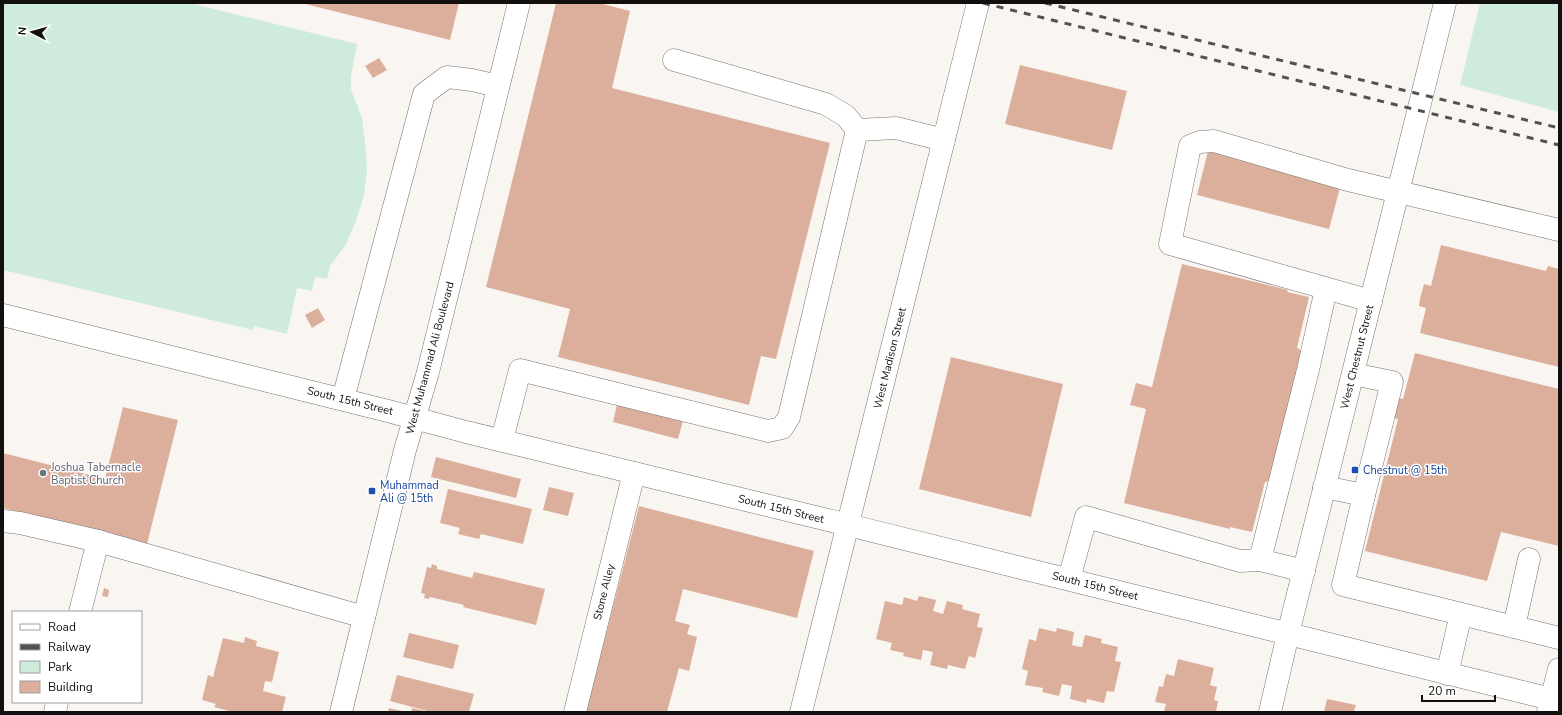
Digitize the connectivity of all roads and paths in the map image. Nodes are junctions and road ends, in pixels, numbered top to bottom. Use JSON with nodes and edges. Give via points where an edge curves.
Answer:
{"nodes":[{"id":1,"x":519,"y":3,"type":"edge"},
{"id":2,"x":978,"y":3,"type":"edge"},
{"id":3,"x":1445,"y":3,"type":"edge"},
{"id":4,"x":674,"y":60,"type":"dead end"},
{"id":5,"x":498,"y":86,"type":"junction"},
{"id":6,"x":857,"y":130,"type":"junction"},
{"id":7,"x":944,"y":140,"type":"junction"},
{"id":8,"x":1398,"y":193,"type":"junction"},
{"id":9,"x":1559,"y":230,"type":"edge"},
{"id":10,"x":1326,"y":289,"type":"junction"},
{"id":11,"x":1371,"y":301,"type":"junction"},
{"id":12,"x":3,"y":314,"type":"edge"},
{"id":13,"x":1353,"y":374,"type":"junction"},
{"id":14,"x":343,"y":399,"type":"junction"},
{"id":15,"x":414,"y":418,"type":"junction"},
{"id":16,"x":502,"y":440,"type":"junction"},
{"id":17,"x":634,"y":473,"type":"junction"},
{"id":18,"x":1324,"y":487,"type":"junction"},
{"id":19,"x":1364,"y":495,"type":"junction"},
{"id":20,"x":3,"y":521,"type":"edge"},
{"id":21,"x":848,"y":526,"type":"junction"},
{"id":22,"x":98,"y":541,"type":"junction"},
{"id":23,"x":1529,"y":559,"type":"dead end"},
{"id":24,"x":1260,"y":560,"type":"junction"},
{"id":25,"x":1304,"y":572,"type":"junction"},
{"id":26,"x":1069,"y":579,"type":"junction"},
{"id":27,"x":80,"y":611,"type":"edge"},
{"id":28,"x":1461,"y":614,"type":"junction"},
{"id":29,"x":364,"y":617,"type":"junction"},
{"id":30,"x":1514,"y":627,"type":"junction"},
{"id":31,"x":1288,"y":634,"type":"junction"},
{"id":32,"x":1559,"y":638,"type":"edge"},
{"id":33,"x":1559,"y":669,"type":"edge"},
{"id":34,"x":1447,"y":674,"type":"junction"},
{"id":35,"x":1553,"y":704,"type":"edge"},
{"id":36,"x":341,"y":712,"type":"edge"},
{"id":37,"x":575,"y":712,"type":"edge"},
{"id":38,"x":803,"y":712,"type":"edge"},
{"id":39,"x":1270,"y":712,"type":"edge"}],
"edges":[{"from":1,"to":5,"type":"street","name":"West Muhammad Ali Boulevard"},
{"from":2,"to":7,"type":"street","name":"West Madison Street"},
{"from":3,"to":8,"type":"street","name":"West Chestnut Street"},
{"from":4,"to":6,"type":"street","via":[[826,104],[846,116]]},
{"from":5,"to":14,"type":"street","via":[[447,77],[424,94]]},
{"from":5,"to":15,"type":"street","name":"West Muhammad Ali Boulevard","via":[[428,372]]},
{"from":6,"to":7,"type":"street","via":[[896,128]]},
{"from":6,"to":16,"type":"street","via":[[789,417],[782,428],[768,431],[520,370]]},
{"from":7,"to":21,"type":"street","name":"West Madison Street"},
{"from":8,"to":9,"type":"street"},
{"from":8,"to":10,"type":"street","via":[[1214,141],[1190,146],[1170,244]]},
{"from":8,"to":11,"type":"street","name":"West Chestnut Street"},
{"from":10,"to":11,"type":"street"},
{"from":10,"to":24,"type":"street"},
{"from":11,"to":13,"type":"street","name":"West Chestnut Street"},
{"from":12,"to":14,"type":"street","name":"South 15th Street"},
{"from":13,"to":18,"type":"street","name":"West Chestnut Street"},
{"from":13,"to":19,"type":"street","via":[[1392,382]]},
{"from":14,"to":15,"type":"street","name":"South 15th Street"},
{"from":15,"to":16,"type":"street","name":"South 15th Street"},
{"from":15,"to":29,"type":"street","name":"West Muhammad Ali Boulevard"},
{"from":16,"to":17,"type":"street","name":"South 15th Street"},
{"from":17,"to":21,"type":"street","name":"South 15th Street"},
{"from":17,"to":37,"type":"street","name":"Stone Alley"},
{"from":18,"to":19,"type":"street"},
{"from":18,"to":25,"type":"street","name":"West Chestnut Street"},
{"from":19,"to":28,"type":"street","via":[[1343,585]]},
{"from":20,"to":22,"type":"street"},
{"from":21,"to":26,"type":"street","name":"South 15th Street"},
{"from":21,"to":38,"type":"street","name":"West Madison Street"},
{"from":22,"to":27,"type":"street"},
{"from":22,"to":29,"type":"street"},
{"from":23,"to":30,"type":"street"},
{"from":24,"to":25,"type":"street"},
{"from":24,"to":26,"type":"street","via":[[1240,561],[1086,517]]},
{"from":25,"to":31,"type":"street","name":"West Chestnut Street"},
{"from":26,"to":31,"type":"street","name":"South 15th Street"},
{"from":28,"to":30,"type":"street"},
{"from":28,"to":34,"type":"street"},
{"from":29,"to":36,"type":"street","name":"West Muhammad Ali Boulevard"},
{"from":30,"to":32,"type":"street"},
{"from":31,"to":34,"type":"street","name":"South 15th Street"},
{"from":31,"to":39,"type":"street","name":"West Chestnut Street"},
{"from":33,"to":35,"type":"street"},
{"from":34,"to":35,"type":"street","name":"South 15th Street"}]}
